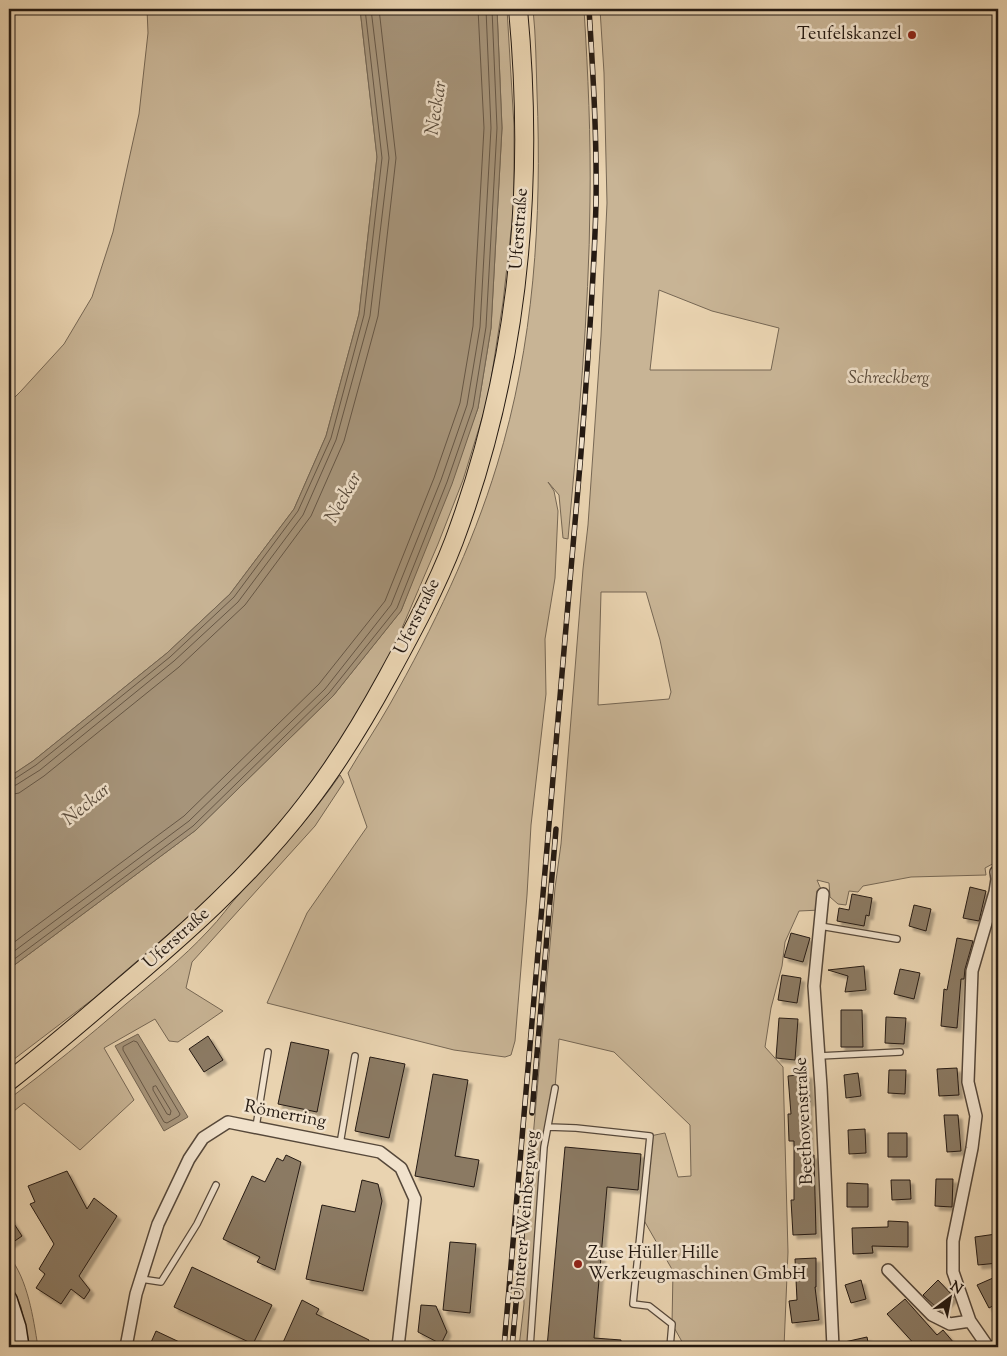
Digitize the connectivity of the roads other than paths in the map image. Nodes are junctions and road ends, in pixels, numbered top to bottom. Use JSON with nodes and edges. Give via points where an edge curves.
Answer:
{"nodes":[{"id":1,"x":518,"y":9,"type":"edge"},
{"id":2,"x":996,"y":872,"type":"dead end"},
{"id":3,"x":823,"y":894,"type":"dead end"},
{"id":4,"x":820,"y":926,"type":"junction"},
{"id":5,"x":897,"y":939,"type":"dead end"},
{"id":6,"x":268,"y":1052,"type":"dead end"},
{"id":7,"x":900,"y":1052,"type":"dead end"},
{"id":8,"x":355,"y":1056,"type":"dead end"},
{"id":9,"x":819,"y":1056,"type":"junction"},
{"id":10,"x":9,"y":1081,"type":"edge"},
{"id":11,"x":555,"y":1088,"type":"dead end"},
{"id":12,"x":256,"y":1127,"type":"junction"},
{"id":13,"x":548,"y":1127,"type":"junction"},
{"id":14,"x":340,"y":1144,"type":"junction"},
{"id":15,"x":216,"y":1185,"type":"dead end"},
{"id":16,"x":888,"y":1270,"type":"dead end"},
{"id":17,"x":141,"y":1279,"type":"junction"},
{"id":18,"x":9,"y":1299,"type":"edge"},
{"id":19,"x":970,"y":1322,"type":"junction"},
{"id":20,"x":21,"y":1347,"type":"edge"},
{"id":21,"x":126,"y":1347,"type":"edge"},
{"id":22,"x":398,"y":1347,"type":"edge"},
{"id":23,"x":530,"y":1347,"type":"edge"},
{"id":24,"x":670,"y":1347,"type":"edge"},
{"id":25,"x":833,"y":1347,"type":"edge"},
{"id":26,"x":988,"y":1347,"type":"edge"}],
"edges":[{"from":1,"to":10,"type":"main road","name":"Uferstraße","via":[[526,126],[523,212],[512,318],[498,395],[474,482],[453,543],[417,625],[337,762],[269,849],[182,937]]},
{"from":2,"to":19,"type":"street","via":[[995,892],[972,971],[968,1082],[976,1116],[953,1241],[952,1272]]},
{"from":3,"to":4,"type":"street","name":"Beethovenstraße"},
{"from":4,"to":5,"type":"lane"},
{"from":4,"to":9,"type":"street","name":"Beethovenstraße","via":[[814,986]]},
{"from":6,"to":12,"type":"lane"},
{"from":7,"to":9,"type":"lane"},
{"from":8,"to":14,"type":"lane"},
{"from":9,"to":25,"type":"street","name":"Beethovenstraße"},
{"from":11,"to":13,"type":"lane","name":"Unterer Weinbergweg"},
{"from":12,"to":14,"type":"street","name":"Römerring"},
{"from":12,"to":17,"type":"street","name":"Römerring","via":[[228,1122],[203,1138],[188,1160],[158,1224]]},
{"from":13,"to":23,"type":"lane","name":"Unterer Weinbergweg"},
{"from":13,"to":24,"type":"lane","via":[[650,1136],[633,1304],[649,1306],[672,1324]]},
{"from":14,"to":22,"type":"street","name":"Römerring","via":[[380,1152],[401,1168],[415,1199]]},
{"from":15,"to":17,"type":"lane","via":[[162,1282]]},
{"from":16,"to":19,"type":"street","via":[[932,1315],[950,1324]]},
{"from":17,"to":21,"type":"street","name":"Römerring"},
{"from":18,"to":20,"type":"main road"},
{"from":19,"to":26,"type":"street"}]}
